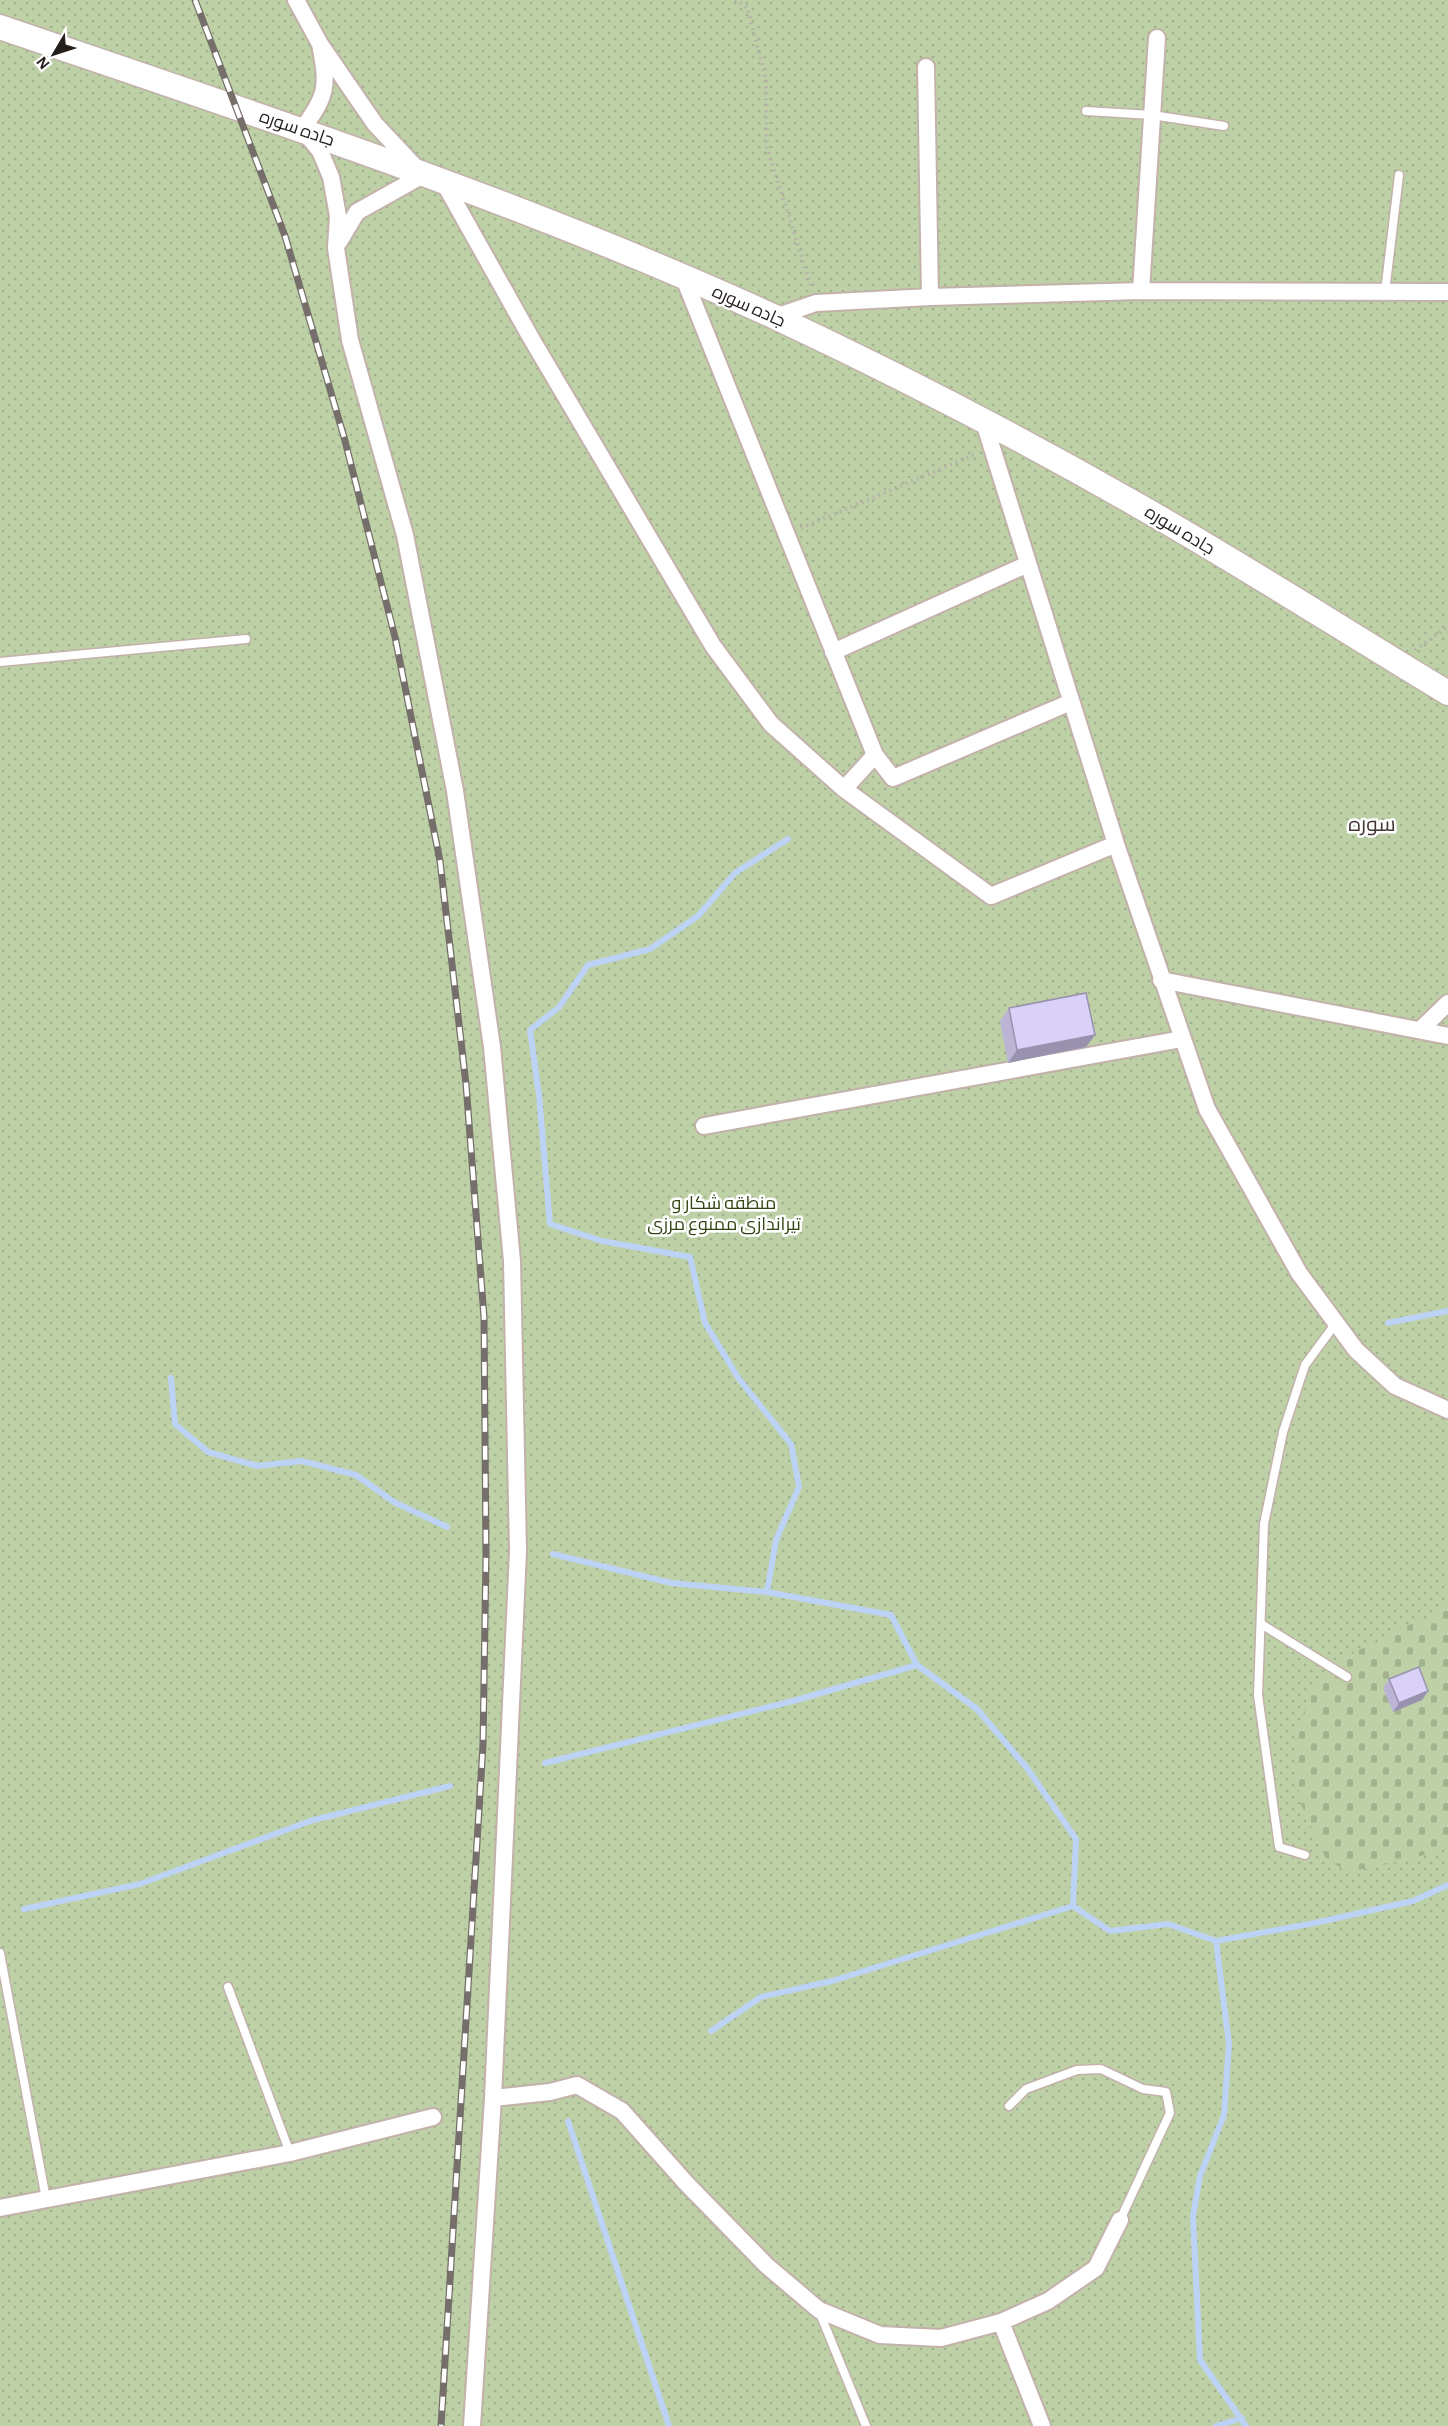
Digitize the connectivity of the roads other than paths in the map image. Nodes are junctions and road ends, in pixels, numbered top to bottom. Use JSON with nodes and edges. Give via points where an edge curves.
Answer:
{"nodes":[{"id":1,"x":297,"y":0,"type":"edge"},
{"id":2,"x":0,"y":27,"type":"edge"},
{"id":3,"x":1157,"y":38,"type":"dead end"},
{"id":4,"x":320,"y":44,"type":"junction"},
{"id":5,"x":926,"y":67,"type":"dead end"},
{"id":6,"x":1086,"y":111,"type":"dead end"},
{"id":7,"x":1152,"y":115,"type":"junction"},
{"id":8,"x":1224,"y":126,"type":"dead end"},
{"id":9,"x":302,"y":129,"type":"junction"},
{"id":10,"x":1399,"y":175,"type":"dead end"},
{"id":11,"x":433,"y":178,"type":"junction"},
{"id":12,"x":336,"y":248,"type":"junction"},
{"id":13,"x":683,"y":276,"type":"junction"},
{"id":14,"x":1141,"y":291,"type":"junction"},
{"id":15,"x":1385,"y":292,"type":"junction"},
{"id":16,"x":1448,"y":292,"type":"edge"},
{"id":17,"x":930,"y":297,"type":"junction"},
{"id":18,"x":774,"y":317,"type":"junction"},
{"id":19,"x":983,"y":419,"type":"junction"},
{"id":20,"x":1028,"y":564,"type":"junction"},
{"id":21,"x":246,"y":639,"type":"dead end"},
{"id":22,"x":833,"y":651,"type":"junction"},
{"id":23,"x":0,"y":662,"type":"edge"},
{"id":24,"x":1448,"y":693,"type":"edge"},
{"id":25,"x":1071,"y":702,"type":"junction"},
{"id":26,"x":875,"y":755,"type":"junction"},
{"id":27,"x":844,"y":789,"type":"junction"},
{"id":28,"x":1116,"y":844,"type":"junction"},
{"id":29,"x":1161,"y":980,"type":"junction"},
{"id":30,"x":1448,"y":1003,"type":"edge"},
{"id":31,"x":1420,"y":1030,"type":"junction"},
{"id":32,"x":1448,"y":1036,"type":"edge"},
{"id":33,"x":1182,"y":1039,"type":"junction"},
{"id":34,"x":704,"y":1126,"type":"dead end"},
{"id":35,"x":1336,"y":1323,"type":"junction"},
{"id":36,"x":1448,"y":1410,"type":"edge"},
{"id":37,"x":1261,"y":1624,"type":"junction"},
{"id":38,"x":1347,"y":1677,"type":"dead end"},
{"id":39,"x":1305,"y":1855,"type":"dead end"},
{"id":40,"x":0,"y":1953,"type":"edge"},
{"id":41,"x":228,"y":1987,"type":"dead end"},
{"id":42,"x":493,"y":2098,"type":"junction"},
{"id":43,"x":1009,"y":2106,"type":"dead end"},
{"id":44,"x":433,"y":2117,"type":"dead end"},
{"id":45,"x":290,"y":2153,"type":"junction"},
{"id":46,"x":46,"y":2199,"type":"junction"},
{"id":47,"x":0,"y":2208,"type":"edge"},
{"id":48,"x":1120,"y":2220,"type":"joint"},
{"id":49,"x":819,"y":2310,"type":"junction"},
{"id":50,"x":1001,"y":2322,"type":"junction"},
{"id":51,"x":472,"y":2426,"type":"edge"},
{"id":52,"x":866,"y":2426,"type":"edge"},
{"id":53,"x":1042,"y":2426,"type":"edge"}],
"edges":[{"from":1,"to":4,"type":"street"},
{"from":2,"to":9,"type":"main road","name":"جاده سوره"},
{"from":3,"to":7,"type":"street"},
{"from":4,"to":9,"type":"street","via":[[324,95]]},
{"from":4,"to":11,"type":"street","via":[[375,124]]},
{"from":5,"to":17,"type":"street"},
{"from":6,"to":7,"type":"lane"},
{"from":7,"to":8,"type":"lane"},
{"from":7,"to":14,"type":"street"},
{"from":9,"to":11,"type":"main road","name":"جاده سوره"},
{"from":9,"to":12,"type":"street","via":[[320,151],[332,177],[338,216]]},
{"from":10,"to":15,"type":"lane"},
{"from":11,"to":12,"type":"street","via":[[357,212]]},
{"from":11,"to":13,"type":"main road","name":"جاده سوره"},
{"from":11,"to":27,"type":"street","via":[[713,646],[771,724]]},
{"from":12,"to":42,"type":"street","via":[[350,340],[405,535],[455,791],[492,1047],[512,1261],[518,1551]]},
{"from":13,"to":18,"type":"main road","name":"جاده سوره"},
{"from":13,"to":22,"type":"street"},
{"from":14,"to":15,"type":"street"},
{"from":14,"to":17,"type":"street"},
{"from":15,"to":16,"type":"street"},
{"from":17,"to":18,"type":"street","via":[[816,303]]},
{"from":18,"to":19,"type":"main road","name":"جاده سوره"},
{"from":19,"to":20,"type":"street"},
{"from":19,"to":24,"type":"main road","name":"جاده سوره","via":[[1141,507]]},
{"from":20,"to":22,"type":"street"},
{"from":20,"to":25,"type":"street"},
{"from":21,"to":23,"type":"lane"},
{"from":22,"to":26,"type":"street"},
{"from":25,"to":26,"type":"street","via":[[893,778]]},
{"from":25,"to":28,"type":"street"},
{"from":26,"to":27,"type":"street"},
{"from":27,"to":28,"type":"street","via":[[991,896]]},
{"from":28,"to":29,"type":"street"},
{"from":29,"to":31,"type":"street"},
{"from":29,"to":33,"type":"street"},
{"from":30,"to":31,"type":"street"},
{"from":31,"to":32,"type":"street"},
{"from":33,"to":34,"type":"street"},
{"from":33,"to":35,"type":"street","via":[[1207,1109],[1299,1273]]},
{"from":35,"to":36,"type":"street","via":[[1356,1350],[1395,1386]]},
{"from":35,"to":37,"type":"lane","via":[[1305,1365],[1283,1432],[1264,1524]]},
{"from":37,"to":38,"type":"lane"},
{"from":37,"to":39,"type":"lane","via":[[1257,1695],[1279,1847]]},
{"from":40,"to":46,"type":"lane"},
{"from":41,"to":45,"type":"lane"},
{"from":42,"to":49,"type":"street","via":[[577,2085],[622,2111],[766,2265]]},
{"from":42,"to":51,"type":"street"},
{"from":43,"to":48,"type":"lane","via":[[1026,2089],[1077,2070],[1101,2069],[1143,2090],[1166,2092],[1170,2113]]},
{"from":44,"to":45,"type":"street"},
{"from":45,"to":46,"type":"street"},
{"from":46,"to":47,"type":"street"},
{"from":48,"to":50,"type":"street","via":[[1096,2268],[1048,2301]]},
{"from":49,"to":50,"type":"street","via":[[880,2334],[941,2338]]},
{"from":49,"to":52,"type":"lane"},
{"from":50,"to":53,"type":"street"}]}
